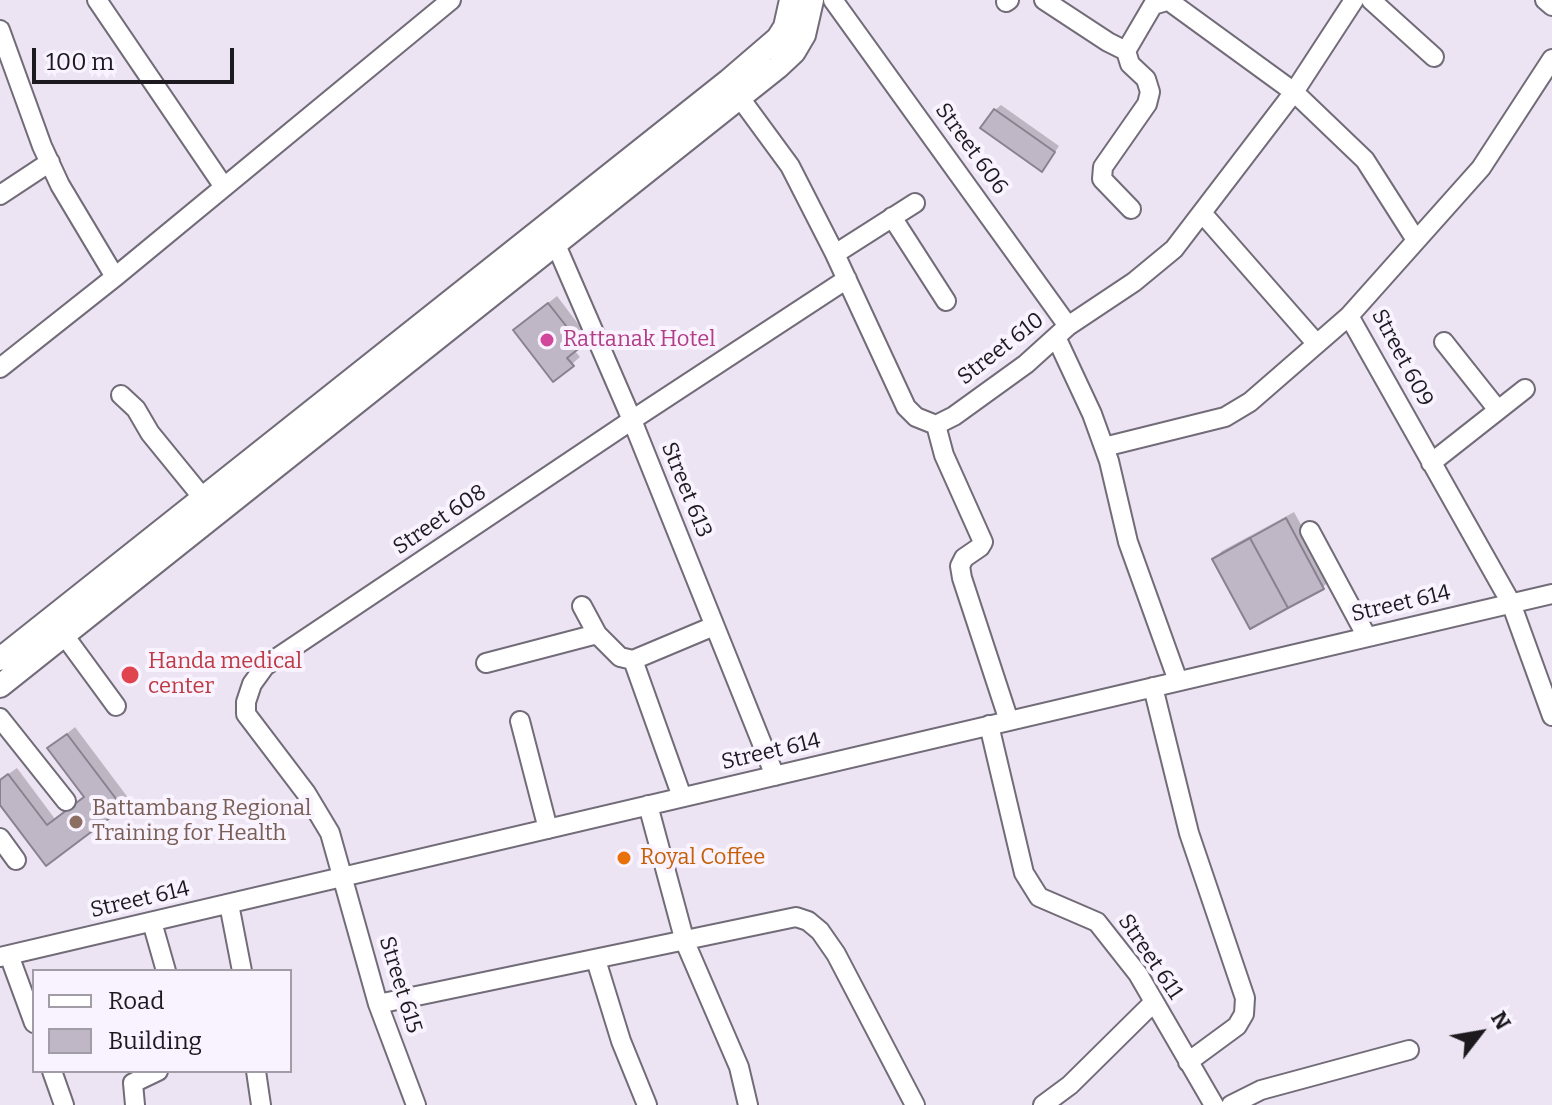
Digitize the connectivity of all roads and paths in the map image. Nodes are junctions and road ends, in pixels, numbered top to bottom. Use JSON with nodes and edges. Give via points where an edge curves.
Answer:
{"nodes":[{"id":1,"x":97,"y":0,"type":"edge"},
{"id":2,"x":451,"y":0,"type":"edge"},
{"id":3,"x":791,"y":0,"type":"edge"},
{"id":4,"x":812,"y":0,"type":"edge"},
{"id":5,"x":833,"y":0,"type":"edge"},
{"id":6,"x":1044,"y":0,"type":"edge"},
{"id":7,"x":1354,"y":0,"type":"edge"},
{"id":8,"x":1371,"y":0,"type":"edge"},
{"id":9,"x":1545,"y":0,"type":"edge"},
{"id":10,"x":1159,"y":1,"type":"edge"},
{"id":11,"x":1552,"y":6,"type":"edge"},
{"id":12,"x":0,"y":30,"type":"edge"},
{"id":13,"x":1126,"y":51,"type":"junction"},
{"id":14,"x":1434,"y":57,"type":"dead end"},
{"id":15,"x":1552,"y":59,"type":"edge"},
{"id":16,"x":734,"y":89,"type":"junction"},
{"id":17,"x":1294,"y":92,"type":"junction"},
{"id":18,"x":50,"y":162,"type":"junction"},
{"id":19,"x":224,"y":187,"type":"junction"},
{"id":20,"x":0,"y":195,"type":"edge"},
{"id":21,"x":915,"y":203,"type":"dead end"},
{"id":22,"x":1131,"y":209,"type":"dead end"},
{"id":23,"x":1202,"y":213,"type":"junction"},
{"id":24,"x":892,"y":217,"type":"junction"},
{"id":25,"x":552,"y":234,"type":"junction"},
{"id":26,"x":1416,"y":240,"type":"junction"},
{"id":27,"x":835,"y":254,"type":"junction"},
{"id":28,"x":115,"y":277,"type":"junction"},
{"id":29,"x":847,"y":279,"type":"junction"},
{"id":30,"x":946,"y":301,"type":"dead end"},
{"id":31,"x":1349,"y":316,"type":"junction"},
{"id":32,"x":1062,"y":332,"type":"junction"},
{"id":33,"x":1444,"y":342,"type":"dead end"},
{"id":34,"x":1316,"y":343,"type":"junction"},
{"id":35,"x":0,"y":368,"type":"edge"},
{"id":36,"x":1525,"y":389,"type":"dead end"},
{"id":37,"x":121,"y":395,"type":"dead end"},
{"id":38,"x":1498,"y":410,"type":"junction"},
{"id":39,"x":632,"y":420,"type":"junction"},
{"id":40,"x":936,"y":425,"type":"junction"},
{"id":41,"x":1104,"y":447,"type":"junction"},
{"id":42,"x":1431,"y":463,"type":"junction"},
{"id":43,"x":203,"y":498,"type":"junction"},
{"id":44,"x":1310,"y":531,"type":"dead end"},
{"id":45,"x":1552,"y":594,"type":"edge"},
{"id":46,"x":1511,"y":603,"type":"junction"},
{"id":47,"x":582,"y":606,"type":"dead end"},
{"id":48,"x":714,"y":626,"type":"junction"},
{"id":49,"x":597,"y":634,"type":"junction"},
{"id":50,"x":64,"y":635,"type":"junction"},
{"id":51,"x":1367,"y":637,"type":"junction"},
{"id":52,"x":0,"y":659,"type":"edge"},
{"id":53,"x":633,"y":660,"type":"junction"},
{"id":54,"x":486,"y":663,"type":"dead end"},
{"id":55,"x":1178,"y":681,"type":"junction"},
{"id":56,"x":0,"y":686,"type":"edge"},
{"id":57,"x":1153,"y":687,"type":"junction"},
{"id":58,"x":116,"y":706,"type":"dead end"},
{"id":59,"x":1552,"y":716,"type":"edge"},
{"id":60,"x":0,"y":718,"type":"edge"},
{"id":61,"x":520,"y":721,"type":"dead end"},
{"id":62,"x":1009,"y":721,"type":"junction"},
{"id":63,"x":989,"y":725,"type":"junction"},
{"id":64,"x":775,"y":776,"type":"junction"},
{"id":65,"x":682,"y":797,"type":"junction"},
{"id":66,"x":66,"y":801,"type":"dead end"},
{"id":67,"x":648,"y":805,"type":"junction"},
{"id":68,"x":548,"y":829,"type":"junction"},
{"id":69,"x":0,"y":838,"type":"edge"},
{"id":70,"x":16,"y":860,"type":"dead end"},
{"id":71,"x":344,"y":877,"type":"junction"},
{"id":72,"x":229,"y":904,"type":"junction"},
{"id":73,"x":152,"y":922,"type":"junction"},
{"id":74,"x":685,"y":942,"type":"junction"},
{"id":75,"x":5,"y":956,"type":"edge"},
{"id":76,"x":596,"y":960,"type":"junction"},
{"id":77,"x":165,"y":969,"type":"edge"},
{"id":78,"x":242,"y":969,"type":"edge"},
{"id":79,"x":1154,"y":1002,"type":"junction"},
{"id":80,"x":378,"y":1004,"type":"junction"},
{"id":81,"x":32,"y":1018,"type":"edge"},
{"id":82,"x":1409,"y":1050,"type":"dead end"},
{"id":83,"x":1188,"y":1062,"type":"junction"},
{"id":84,"x":53,"y":1073,"type":"edge"},
{"id":85,"x":154,"y":1073,"type":"edge"},
{"id":86,"x":256,"y":1073,"type":"edge"},
{"id":87,"x":64,"y":1105,"type":"edge"},
{"id":88,"x":135,"y":1105,"type":"edge"},
{"id":89,"x":261,"y":1105,"type":"edge"},
{"id":90,"x":416,"y":1105,"type":"edge"},
{"id":91,"x":647,"y":1105,"type":"edge"},
{"id":92,"x":748,"y":1105,"type":"edge"},
{"id":93,"x":915,"y":1105,"type":"edge"},
{"id":94,"x":1043,"y":1105,"type":"edge"},
{"id":95,"x":1214,"y":1105,"type":"edge"},
{"id":96,"x":1231,"y":1105,"type":"edge"}],
"edges":[{"from":1,"to":19,"type":"street"},
{"from":2,"to":19,"type":"street"},
{"from":3,"to":16,"type":"main road","via":[[778,38]]},
{"from":4,"to":16,"type":"main road","via":[[794,52]]},
{"from":5,"to":32,"type":"street","name":"Street 606"},
{"from":6,"to":13,"type":"street"},
{"from":7,"to":17,"type":"street","name":"Street 610"},
{"from":8,"to":14,"type":"street"},
{"from":9,"to":11,"type":"street"},
{"from":10,"to":13,"type":"street"},
{"from":10,"to":17,"type":"street"},
{"from":12,"to":18,"type":"street"},
{"from":13,"to":22,"type":"street","via":[[1150,92],[1103,167],[1102,179]]},
{"from":15,"to":26,"type":"street","name":"Street 609","via":[[1481,168]]},
{"from":16,"to":25,"type":"main road"},
{"from":16,"to":27,"type":"street","via":[[790,166]]},
{"from":17,"to":23,"type":"street","name":"Street 610"},
{"from":17,"to":26,"type":"street","via":[[1365,160]]},
{"from":18,"to":20,"type":"street"},
{"from":18,"to":28,"type":"street"},
{"from":19,"to":28,"type":"street"},
{"from":21,"to":24,"type":"street"},
{"from":23,"to":32,"type":"street","name":"Street 610","via":[[1174,249]]},
{"from":23,"to":34,"type":"street"},
{"from":24,"to":27,"type":"street"},
{"from":24,"to":30,"type":"street"},
{"from":25,"to":39,"type":"street","name":"Street 613"},
{"from":25,"to":43,"type":"main road"},
{"from":25,"to":50,"type":"main road"},
{"from":26,"to":31,"type":"street","name":"Street 609"},
{"from":27,"to":29,"type":"street"},
{"from":28,"to":35,"type":"street"},
{"from":29,"to":39,"type":"street","name":"Street 608"},
{"from":29,"to":40,"type":"street","via":[[906,407]]},
{"from":31,"to":34,"type":"street"},
{"from":31,"to":42,"type":"street","name":"Street 609"},
{"from":32,"to":40,"type":"street","name":"Street 610","via":[[1026,364]]},
{"from":32,"to":41,"type":"street","name":"Street 606"},
{"from":33,"to":38,"type":"street"},
{"from":34,"to":41,"type":"street","via":[[1250,402],[1225,417]]},
{"from":36,"to":38,"type":"street"},
{"from":37,"to":43,"type":"street"},
{"from":38,"to":42,"type":"street"},
{"from":39,"to":48,"type":"street","name":"Street 613"},
{"from":39,"to":71,"type":"street","name":"Street 608","via":[[265,666],[252,684],[246,714],[306,793],[330,833]]},
{"from":40,"to":62,"type":"street","via":[[983,542],[960,566]]},
{"from":41,"to":55,"type":"street","name":"Street 606","via":[[1128,542]]},
{"from":42,"to":46,"type":"street","name":"Street 609"},
{"from":43,"to":52,"type":"main road"},
{"from":44,"to":51,"type":"street"},
{"from":45,"to":46,"type":"street","name":"Street 614"},
{"from":46,"to":51,"type":"street","name":"Street 614"},
{"from":46,"to":59,"type":"street","name":"Street 609"},
{"from":47,"to":49,"type":"street"},
{"from":48,"to":53,"type":"street"},
{"from":48,"to":64,"type":"street","name":"Street 613"},
{"from":49,"to":53,"type":"street","via":[[620,657]]},
{"from":49,"to":54,"type":"street"},
{"from":50,"to":56,"type":"main road"},
{"from":50,"to":58,"type":"street"},
{"from":51,"to":55,"type":"street","name":"Street 614"},
{"from":53,"to":65,"type":"street"},
{"from":55,"to":57,"type":"street","name":"Street 614"},
{"from":57,"to":62,"type":"street","name":"Street 614"},
{"from":57,"to":83,"type":"street","via":[[1189,833],[1245,998],[1237,1026]]},
{"from":60,"to":66,"type":"street"},
{"from":61,"to":68,"type":"street"},
{"from":62,"to":63,"type":"street","name":"Street 614"},
{"from":63,"to":64,"type":"street","name":"Street 614"},
{"from":63,"to":79,"type":"street","name":"Street 611","via":[[1024,873],[1039,897],[1097,922]]},
{"from":64,"to":65,"type":"street","name":"Street 614"},
{"from":65,"to":67,"type":"street","name":"Street 614"},
{"from":67,"to":68,"type":"street","name":"Street 614"},
{"from":67,"to":74,"type":"street"},
{"from":68,"to":71,"type":"street","name":"Street 614"},
{"from":69,"to":70,"type":"street"},
{"from":71,"to":72,"type":"street","name":"Street 614"},
{"from":71,"to":80,"type":"street","name":"Street 615"},
{"from":72,"to":73,"type":"street","name":"Street 614"},
{"from":72,"to":78,"type":"street"},
{"from":73,"to":75,"type":"street","name":"Street 614"},
{"from":73,"to":77,"type":"street"},
{"from":74,"to":76,"type":"street"},
{"from":74,"to":92,"type":"street","via":[[739,1067]]},
{"from":74,"to":93,"type":"street","via":[[796,917],[808,921],[836,954]]},
{"from":75,"to":81,"type":"street"},
{"from":76,"to":80,"type":"street"},
{"from":76,"to":91,"type":"street"},
{"from":79,"to":83,"type":"street","name":"Street 611"},
{"from":79,"to":94,"type":"street"},
{"from":80,"to":90,"type":"street","name":"Street 615"},
{"from":82,"to":96,"type":"street","via":[[1261,1090]]},
{"from":83,"to":95,"type":"street","name":"Street 611"},
{"from":84,"to":87,"type":"street"},
{"from":85,"to":88,"type":"street","via":[[133,1083]]},
{"from":86,"to":89,"type":"street"}]}
